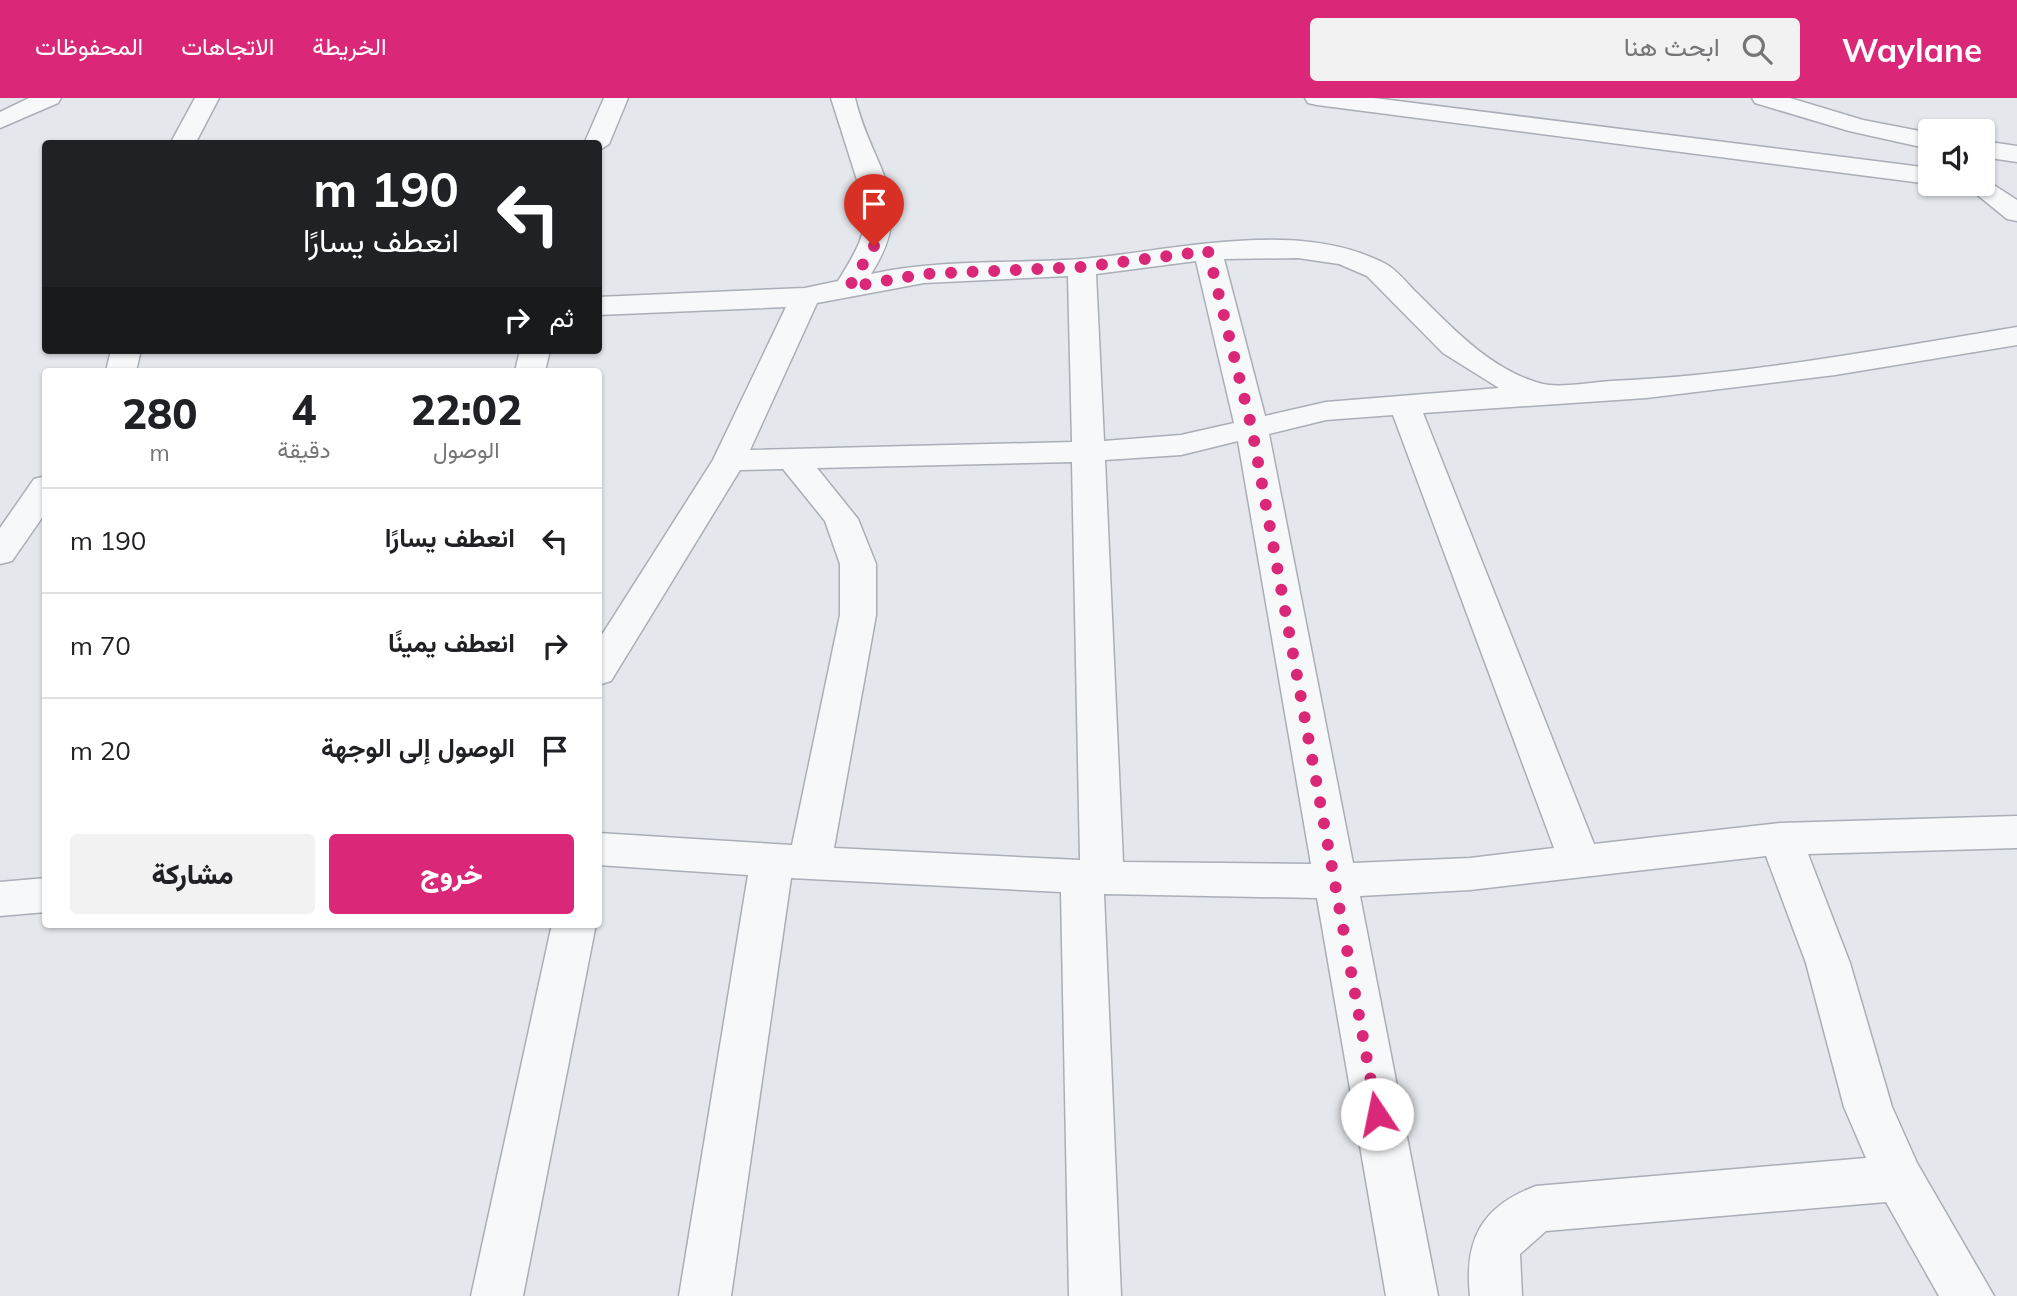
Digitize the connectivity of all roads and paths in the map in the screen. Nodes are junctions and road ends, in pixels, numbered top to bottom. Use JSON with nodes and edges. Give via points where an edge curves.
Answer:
{"nodes":[{"id":1,"x":49,"y":98,"type":"edge"},
{"id":2,"x":207,"y":98,"type":"edge"},
{"id":3,"x":616,"y":98,"type":"edge"},
{"id":4,"x":843,"y":98,"type":"edge"},
{"id":5,"x":1317,"y":98,"type":"edge"},
{"id":6,"x":1764,"y":98,"type":"edge"},
{"id":7,"x":0,"y":121,"type":"edge"},
{"id":8,"x":184,"y":140,"type":"edge"},
{"id":9,"x":598,"y":140,"type":"edge"},
{"id":10,"x":1918,"y":141,"type":"edge"},
{"id":11,"x":1995,"y":151,"type":"edge"},
{"id":12,"x":2017,"y":154,"type":"edge"},
{"id":13,"x":1918,"y":174,"type":"edge"},
{"id":14,"x":1995,"y":183,"type":"edge"},
{"id":15,"x":2017,"y":186,"type":"edge"},
{"id":16,"x":1994,"y":196,"type":"edge"},
{"id":17,"x":2017,"y":213,"type":"edge"},
{"id":18,"x":1208,"y":251,"type":"junction"},
{"id":19,"x":1082,"y":267,"type":"junction"},
{"id":20,"x":849,"y":287,"type":"junction"},
{"id":21,"x":805,"y":297,"type":"junction"},
{"id":22,"x":602,"y":306,"type":"edge"},
{"id":23,"x":2017,"y":336,"type":"edge"},
{"id":24,"x":1536,"y":394,"type":"junction"},
{"id":25,"x":1405,"y":406,"type":"junction"},
{"id":26,"x":1252,"y":429,"type":"junction"},
{"id":27,"x":1090,"y":452,"type":"junction"},
{"id":28,"x":793,"y":458,"type":"junction"},
{"id":29,"x":729,"y":460,"type":"junction"},
{"id":30,"x":39,"y":504,"type":"edge"},
{"id":31,"x":0,"y":553,"type":"edge"},
{"id":32,"x":602,"y":665,"type":"edge"},
{"id":33,"x":2017,"y":832,"type":"edge"},
{"id":34,"x":1781,"y":839,"type":"junction"},
{"id":35,"x":602,"y":849,"type":"edge"},
{"id":36,"x":791,"y":861,"type":"junction"},
{"id":37,"x":1580,"y":862,"type":"junction"},
{"id":38,"x":1092,"y":877,"type":"junction"},
{"id":39,"x":1333,"y":880,"type":"junction"},
{"id":40,"x":42,"y":895,"type":"edge"},
{"id":41,"x":0,"y":899,"type":"edge"},
{"id":42,"x":573,"y":928,"type":"edge"},
{"id":43,"x":1899,"y":1178,"type":"junction"},
{"id":44,"x":497,"y":1296,"type":"edge"},
{"id":45,"x":705,"y":1296,"type":"edge"},
{"id":46,"x":1095,"y":1296,"type":"edge"},
{"id":47,"x":1412,"y":1296,"type":"edge"},
{"id":48,"x":1496,"y":1296,"type":"edge"},
{"id":49,"x":1968,"y":1296,"type":"edge"}],
"edges":[{"from":1,"to":7,"type":"street"},
{"from":2,"to":8,"type":"street"},
{"from":3,"to":9,"type":"street"},
{"from":4,"to":20,"type":"street","via":[[845,115],[880,205],[874,246]]},
{"from":5,"to":13,"type":"street"},
{"from":6,"to":10,"type":"street"},
{"from":11,"to":12,"type":"street"},
{"from":14,"to":15,"type":"street"},
{"from":16,"to":17,"type":"street"},
{"from":18,"to":19,"type":"street"},
{"from":18,"to":24,"type":"street","via":[[1298,250],[1345,257],[1377,270],[1454,347]]},
{"from":18,"to":26,"type":"street"},
{"from":19,"to":20,"type":"street","via":[[924,274]]},
{"from":19,"to":27,"type":"street"},
{"from":20,"to":21,"type":"street"},
{"from":21,"to":22,"type":"street"},
{"from":21,"to":29,"type":"street"},
{"from":23,"to":24,"type":"street","via":[[1660,388]]},
{"from":24,"to":25,"type":"street"},
{"from":25,"to":26,"type":"street","via":[[1326,411]]},
{"from":25,"to":37,"type":"street"},
{"from":26,"to":27,"type":"street","via":[[1181,445]]},
{"from":26,"to":39,"type":"street"},
{"from":27,"to":28,"type":"street"},
{"from":27,"to":38,"type":"street"},
{"from":28,"to":29,"type":"street"},
{"from":28,"to":36,"type":"street","via":[[841,519],[858,564],[858,615]]},
{"from":29,"to":32,"type":"street"},
{"from":30,"to":31,"type":"street"},
{"from":33,"to":34,"type":"street"},
{"from":34,"to":37,"type":"street"},
{"from":34,"to":43,"type":"street","via":[[1828,963],[1868,1107]]},
{"from":35,"to":36,"type":"street"},
{"from":36,"to":38,"type":"street"},
{"from":36,"to":45,"type":"street"},
{"from":37,"to":39,"type":"street","via":[[1470,874]]},
{"from":38,"to":39,"type":"street"},
{"from":38,"to":46,"type":"street"},
{"from":39,"to":47,"type":"street"},
{"from":40,"to":41,"type":"street"},
{"from":42,"to":44,"type":"street"},
{"from":43,"to":48,"type":"street","via":[[1536,1209],[1504,1231],[1495,1250],[1491,1260]]},
{"from":43,"to":49,"type":"street"}]}
